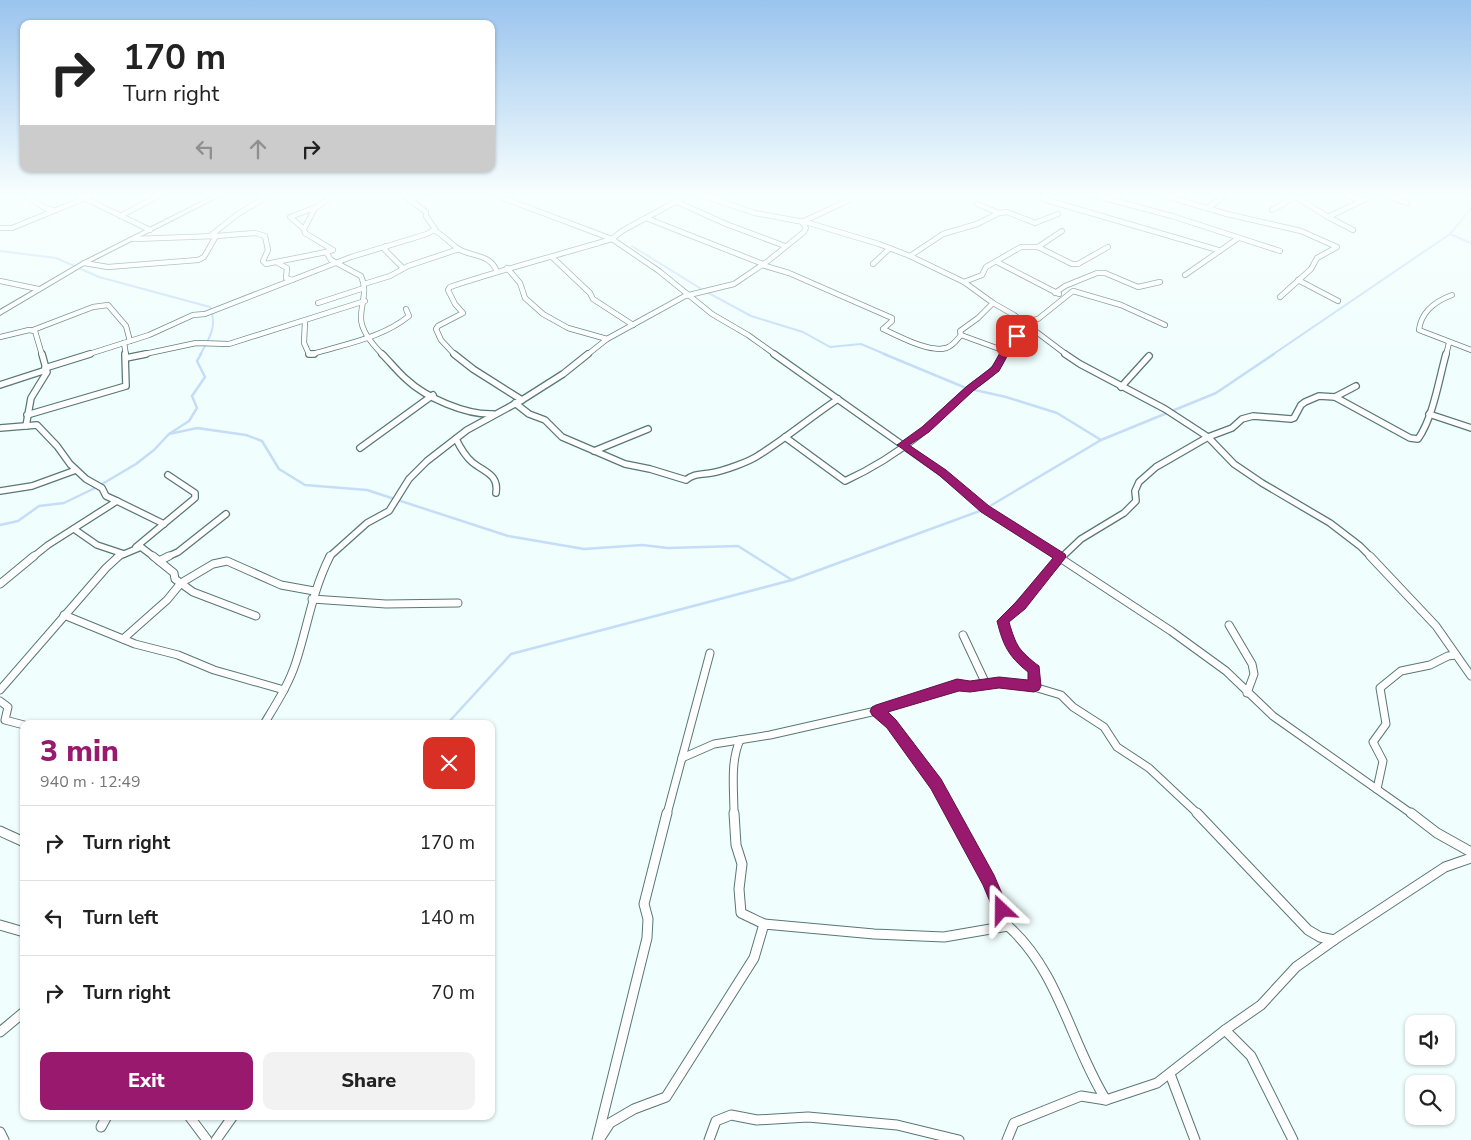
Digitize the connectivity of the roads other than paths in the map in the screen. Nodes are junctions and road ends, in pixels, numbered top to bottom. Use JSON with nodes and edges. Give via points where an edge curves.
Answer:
{"nodes":[{"id":1,"x":114,"y":248,"type":"edge"},
{"id":2,"x":209,"y":248,"type":"edge"},
{"id":3,"x":268,"y":248,"type":"edge"},
{"id":4,"x":330,"y":248,"type":"edge"},
{"id":5,"x":380,"y":248,"type":"edge"},
{"id":6,"x":385,"y":248,"type":"edge"},
{"id":7,"x":581,"y":248,"type":"edge"},
{"id":8,"x":625,"y":248,"type":"edge"},
{"id":9,"x":719,"y":248,"type":"edge"},
{"id":10,"x":782,"y":248,"type":"edge"},
{"id":11,"x":890,"y":248,"type":"joint"},
{"id":12,"x":922,"y":248,"type":"edge"},
{"id":13,"x":1019,"y":248,"type":"edge"},
{"id":14,"x":1040,"y":248,"type":"edge"},
{"id":15,"x":1106,"y":248,"type":"edge"},
{"id":16,"x":1212,"y":248,"type":"edge"},
{"id":17,"x":1221,"y":248,"type":"edge"},
{"id":18,"x":1271,"y":248,"type":"edge"},
{"id":19,"x":1335,"y":248,"type":"edge"},
{"id":20,"x":459,"y":250,"type":"joint"},
{"id":21,"x":1218,"y":250,"type":"junction"},
{"id":22,"x":1280,"y":251,"type":"dead end"},
{"id":23,"x":326,"y":252,"type":"junction"},
{"id":24,"x":910,"y":256,"type":"junction"},
{"id":25,"x":552,"y":257,"type":"junction"},
{"id":26,"x":997,"y":262,"type":"junction"},
{"id":27,"x":278,"y":263,"type":"junction"},
{"id":28,"x":336,"y":263,"type":"junction"},
{"id":29,"x":82,"y":264,"type":"junction"},
{"id":30,"x":873,"y":264,"type":"dead end"},
{"id":31,"x":763,"y":265,"type":"junction"},
{"id":32,"x":403,"y":268,"type":"junction"},
{"id":33,"x":507,"y":268,"type":"junction"},
{"id":34,"x":497,"y":272,"type":"junction"},
{"id":35,"x":1185,"y":275,"type":"dead end"},
{"id":36,"x":292,"y":280,"type":"junction"},
{"id":37,"x":1298,"y":280,"type":"junction"},
{"id":38,"x":0,"y":281,"type":"edge"},
{"id":39,"x":964,"y":282,"type":"junction"},
{"id":40,"x":1160,"y":282,"type":"dead end"},
{"id":41,"x":364,"y":286,"type":"junction"},
{"id":42,"x":38,"y":289,"type":"junction"},
{"id":43,"x":1056,"y":293,"type":"junction"},
{"id":44,"x":689,"y":294,"type":"junction"},
{"id":45,"x":1452,"y":294,"type":"dead end"},
{"id":46,"x":1065,"y":296,"type":"junction"},
{"id":47,"x":1280,"y":297,"type":"dead end"},
{"id":48,"x":1059,"y":300,"type":"junction"},
{"id":49,"x":364,"y":301,"type":"junction"},
{"id":50,"x":1338,"y":301,"type":"dead end"},
{"id":51,"x":318,"y":303,"type":"dead end"},
{"id":52,"x":993,"y":303,"type":"junction"},
{"id":53,"x":406,"y":309,"type":"dead end"},
{"id":54,"x":0,"y":313,"type":"edge"},
{"id":55,"x":305,"y":321,"type":"junction"},
{"id":56,"x":1024,"y":324,"type":"junction"},
{"id":57,"x":633,"y":325,"type":"junction"},
{"id":58,"x":1165,"y":325,"type":"dead end"},
{"id":59,"x":33,"y":330,"type":"junction"},
{"id":60,"x":961,"y":335,"type":"junction"},
{"id":61,"x":368,"y":336,"type":"junction"},
{"id":62,"x":0,"y":337,"type":"edge"},
{"id":63,"x":607,"y":339,"type":"junction"},
{"id":64,"x":130,"y":342,"type":"junction"},
{"id":65,"x":124,"y":343,"type":"junction"},
{"id":66,"x":1449,"y":343,"type":"junction"},
{"id":67,"x":1471,"y":350,"type":"edge"},
{"id":68,"x":1005,"y":351,"type":"junction"},
{"id":69,"x":1149,"y":356,"type":"dead end"},
{"id":70,"x":126,"y":358,"type":"junction"},
{"id":71,"x":46,"y":369,"type":"junction"},
{"id":72,"x":0,"y":385,"type":"edge"},
{"id":73,"x":1121,"y":386,"type":"junction"},
{"id":74,"x":1356,"y":386,"type":"dead end"},
{"id":75,"x":433,"y":395,"type":"junction"},
{"id":76,"x":1335,"y":397,"type":"junction"},
{"id":77,"x":838,"y":399,"type":"junction"},
{"id":78,"x":522,"y":400,"type":"junction"},
{"id":79,"x":515,"y":403,"type":"junction"},
{"id":80,"x":494,"y":414,"type":"junction"},
{"id":81,"x":1173,"y":414,"type":"joint"},
{"id":82,"x":1429,"y":414,"type":"junction"},
{"id":83,"x":27,"y":415,"type":"junction"},
{"id":84,"x":26,"y":426,"type":"junction"},
{"id":85,"x":0,"y":428,"type":"edge"},
{"id":86,"x":1471,"y":428,"type":"edge"},
{"id":87,"x":648,"y":429,"type":"dead end"},
{"id":88,"x":784,"y":437,"type":"junction"},
{"id":89,"x":1208,"y":437,"type":"junction"},
{"id":90,"x":456,"y":438,"type":"junction"},
{"id":91,"x":902,"y":445,"type":"junction"},
{"id":92,"x":360,"y":448,"type":"dead end"},
{"id":93,"x":594,"y":451,"type":"junction"},
{"id":94,"x":76,"y":470,"type":"junction"},
{"id":95,"x":168,"y":475,"type":"dead end"},
{"id":96,"x":0,"y":491,"type":"edge"},
{"id":97,"x":496,"y":493,"type":"dead end"},
{"id":98,"x":117,"y":501,"type":"junction"},
{"id":99,"x":226,"y":514,"type":"dead end"},
{"id":100,"x":164,"y":524,"type":"junction"},
{"id":101,"x":74,"y":529,"type":"junction"},
{"id":102,"x":135,"y":548,"type":"junction"},
{"id":103,"x":124,"y":554,"type":"junction"},
{"id":104,"x":1061,"y":557,"type":"junction"},
{"id":105,"x":159,"y":561,"type":"junction"},
{"id":106,"x":181,"y":583,"type":"junction"},
{"id":107,"x":0,"y":584,"type":"edge"},
{"id":108,"x":314,"y":591,"type":"junction"},
{"id":109,"x":312,"y":599,"type":"junction"},
{"id":110,"x":458,"y":604,"type":"dead end"},
{"id":111,"x":64,"y":615,"type":"junction"},
{"id":112,"x":256,"y":616,"type":"dead end"},
{"id":113,"x":1229,"y":625,"type":"dead end"},
{"id":114,"x":963,"y":636,"type":"dead end"},
{"id":115,"x":123,"y":639,"type":"junction"},
{"id":116,"x":710,"y":654,"type":"dead end"},
{"id":117,"x":1456,"y":655,"type":"junction"},
{"id":118,"x":1471,"y":676,"type":"edge"},
{"id":119,"x":986,"y":684,"type":"junction"},
{"id":120,"x":1034,"y":686,"type":"junction"},
{"id":121,"x":0,"y":690,"type":"edge"},
{"id":122,"x":284,"y":690,"type":"junction"},
{"id":123,"x":1247,"y":693,"type":"junction"},
{"id":124,"x":0,"y":701,"type":"edge"},
{"id":125,"x":876,"y":711,"type":"junction"},
{"id":126,"x":266,"y":720,"type":"edge"},
{"id":127,"x":20,"y":724,"type":"edge"},
{"id":128,"x":740,"y":740,"type":"junction"},
{"id":129,"x":682,"y":758,"type":"junction"},
{"id":130,"x":1377,"y":789,"type":"junction"},
{"id":131,"x":0,"y":831,"type":"edge"},
{"id":132,"x":20,"y":840,"type":"edge"},
{"id":133,"x":1471,"y":852,"type":"edge"},
{"id":134,"x":1471,"y":858,"type":"edge"},
{"id":135,"x":764,"y":924,"type":"junction"},
{"id":136,"x":0,"y":925,"type":"edge"},
{"id":137,"x":1008,"y":926,"type":"junction"},
{"id":138,"x":20,"y":931,"type":"edge"},
{"id":139,"x":1334,"y":940,"type":"junction"},
{"id":140,"x":20,"y":1015,"type":"edge"},
{"id":141,"x":1225,"y":1030,"type":"junction"},
{"id":142,"x":0,"y":1032,"type":"edge"},
{"id":143,"x":1170,"y":1074,"type":"junction"},
{"id":144,"x":1106,"y":1100,"type":"junction"},
{"id":145,"x":105,"y":1120,"type":"edge"},
{"id":146,"x":192,"y":1120,"type":"edge"},
{"id":147,"x":229,"y":1120,"type":"edge"},
{"id":148,"x":101,"y":1127,"type":"dead end"},
{"id":149,"x":0,"y":1132,"type":"edge"},
{"id":150,"x":943,"y":1138,"type":"edge"},
{"id":151,"x":4,"y":1140,"type":"edge"},
{"id":152,"x":207,"y":1140,"type":"edge"},
{"id":153,"x":216,"y":1140,"type":"edge"},
{"id":154,"x":598,"y":1140,"type":"edge"},
{"id":155,"x":709,"y":1140,"type":"edge"},
{"id":156,"x":959,"y":1140,"type":"edge"},
{"id":157,"x":1007,"y":1140,"type":"edge"},
{"id":158,"x":1195,"y":1140,"type":"edge"},
{"id":159,"x":1293,"y":1140,"type":"edge"}],
"edges":[{"from":1,"to":29,"type":"street"},
{"from":2,"to":29,"type":"street","via":[[198,260],[108,267]]},
{"from":3,"to":27,"type":"street","via":[[263,263]]},
{"from":4,"to":23,"type":"street","via":[[333,250]]},
{"from":5,"to":28,"type":"street"},
{"from":6,"to":32,"type":"street"},
{"from":7,"to":25,"type":"street"},
{"from":8,"to":44,"type":"street"},
{"from":9,"to":31,"type":"street"},
{"from":10,"to":31,"type":"street"},
{"from":11,"to":24,"type":"street"},
{"from":11,"to":30,"type":"street"},
{"from":12,"to":24,"type":"street"},
{"from":13,"to":26,"type":"street"},
{"from":14,"to":15,"type":"street","via":[[1078,264]]},
{"from":16,"to":21,"type":"street"},
{"from":17,"to":21,"type":"street"},
{"from":18,"to":22,"type":"street"},
{"from":19,"to":37,"type":"street","via":[[1318,258]]},
{"from":20,"to":32,"type":"street"},
{"from":20,"to":34,"type":"street","via":[[477,254],[495,266]]},
{"from":21,"to":35,"type":"street"},
{"from":23,"to":27,"type":"street"},
{"from":23,"to":28,"type":"street"},
{"from":24,"to":39,"type":"street"},
{"from":25,"to":33,"type":"street"},
{"from":25,"to":57,"type":"street","via":[[590,293],[593,300]]},
{"from":26,"to":39,"type":"street","via":[[986,267],[982,275]]},
{"from":26,"to":43,"type":"street"},
{"from":27,"to":36,"type":"street","via":[[287,268],[286,278]]},
{"from":28,"to":36,"type":"street"},
{"from":28,"to":41,"type":"street","via":[[361,276]]},
{"from":29,"to":42,"type":"street"},
{"from":31,"to":44,"type":"street","via":[[734,284]]},
{"from":31,"to":60,"type":"street","via":[[892,318],[883,329],[932,347],[949,347]]},
{"from":32,"to":41,"type":"street"},
{"from":33,"to":34,"type":"street"},
{"from":33,"to":63,"type":"street","via":[[520,283],[525,298],[543,314],[568,328]]},
{"from":34,"to":78,"type":"street","via":[[450,287],[448,290],[455,304],[463,313],[436,329],[438,337],[459,358]]},
{"from":36,"to":64,"type":"street"},
{"from":37,"to":47,"type":"street"},
{"from":37,"to":50,"type":"street"},
{"from":38,"to":42,"type":"street"},
{"from":39,"to":52,"type":"street"},
{"from":40,"to":43,"type":"street","via":[[1138,287],[1105,273],[1097,273]]},
{"from":41,"to":49,"type":"street"},
{"from":41,"to":51,"type":"street"},
{"from":42,"to":54,"type":"street"},
{"from":43,"to":46,"type":"street"},
{"from":43,"to":48,"type":"street"},
{"from":44,"to":57,"type":"street"},
{"from":44,"to":77,"type":"street","via":[[712,314],[748,335]]},
{"from":45,"to":66,"type":"street","via":[[1442,298],[1418,324],[1419,330]]},
{"from":46,"to":48,"type":"street"},
{"from":46,"to":58,"type":"street","via":[[1073,291],[1092,296]]},
{"from":48,"to":56,"type":"street","via":[[1039,320]]},
{"from":49,"to":55,"type":"street"},
{"from":49,"to":61,"type":"street","via":[[361,322]]},
{"from":52,"to":56,"type":"street"},
{"from":52,"to":60,"type":"street","via":[[960,332]]},
{"from":53,"to":61,"type":"street","via":[[409,316],[404,321]]},
{"from":55,"to":61,"type":"street","via":[[306,351],[309,354]]},
{"from":55,"to":70,"type":"street","via":[[229,344],[196,343]]},
{"from":56,"to":68,"type":"street"},
{"from":56,"to":73,"type":"street","via":[[1080,364]]},
{"from":57,"to":63,"type":"street"},
{"from":59,"to":62,"type":"street"},
{"from":59,"to":64,"type":"street","via":[[93,307],[108,305],[128,326]]},
{"from":59,"to":71,"type":"street"},
{"from":60,"to":68,"type":"street"},
{"from":61,"to":75,"type":"street","via":[[406,379]]},
{"from":63,"to":78,"type":"street"},
{"from":64,"to":65,"type":"street"},
{"from":65,"to":70,"type":"street"},
{"from":65,"to":71,"type":"street"},
{"from":66,"to":67,"type":"street"},
{"from":66,"to":82,"type":"street"},
{"from":68,"to":91,"type":"street","via":[[993,372],[969,389],[926,429]]},
{"from":69,"to":73,"type":"street"},
{"from":70,"to":83,"type":"street","via":[[126,386]]},
{"from":71,"to":72,"type":"street"},
{"from":71,"to":83,"type":"street","via":[[31,398]]},
{"from":73,"to":81,"type":"street"},
{"from":74,"to":76,"type":"street"},
{"from":75,"to":80,"type":"street","via":[[472,412]]},
{"from":75,"to":92,"type":"street"},
{"from":76,"to":82,"type":"street","via":[[1410,438],[1418,439]]},
{"from":76,"to":89,"type":"street","via":[[1319,396],[1305,402],[1291,419],[1253,416]]},
{"from":77,"to":88,"type":"street"},
{"from":77,"to":91,"type":"street"},
{"from":78,"to":79,"type":"street"},
{"from":79,"to":80,"type":"street"},
{"from":79,"to":93,"type":"street","via":[[545,420],[562,437]]},
{"from":80,"to":90,"type":"street"},
{"from":81,"to":89,"type":"street"},
{"from":82,"to":86,"type":"street"},
{"from":83,"to":84,"type":"street"},
{"from":84,"to":85,"type":"street"},
{"from":84,"to":94,"type":"street","via":[[37,425],[42,429]]},
{"from":87,"to":93,"type":"street"},
{"from":88,"to":91,"type":"street","via":[[846,481]]},
{"from":88,"to":93,"type":"street","via":[[758,456],[711,473],[693,474],[686,480],[625,464]]},
{"from":89,"to":104,"type":"street","via":[[1156,467],[1138,482],[1136,501],[1124,514],[1081,538]]},
{"from":89,"to":117,"type":"street","via":[[1234,464],[1330,523],[1360,546],[1436,626]]},
{"from":90,"to":97,"type":"street","via":[[468,457],[495,477]]},
{"from":90,"to":108,"type":"street","via":[[409,479],[389,511],[367,523],[331,554]]},
{"from":91,"to":104,"type":"street","via":[[985,509]]},
{"from":94,"to":96,"type":"street","via":[[32,486]]},
{"from":94,"to":98,"type":"street","via":[[102,488],[106,496]]},
{"from":95,"to":100,"type":"street","via":[[195,493],[195,498]]},
{"from":98,"to":100,"type":"street"},
{"from":98,"to":101,"type":"street"},
{"from":99,"to":105,"type":"street","via":[[178,552]]},
{"from":100,"to":102,"type":"street"},
{"from":101,"to":103,"type":"street","via":[[97,546]]},
{"from":101,"to":107,"type":"street","via":[[48,545]]},
{"from":102,"to":103,"type":"street"},
{"from":102,"to":105,"type":"street","via":[[141,547]]},
{"from":103,"to":111,"type":"street","via":[[103,569]]},
{"from":104,"to":120,"type":"street","via":[[1021,605],[1003,621],[1017,656],[1034,669]]},
{"from":104,"to":123,"type":"street","via":[[1171,631],[1226,672]]},
{"from":105,"to":106,"type":"street"},
{"from":106,"to":108,"type":"street","via":[[213,564],[227,561],[281,586]]},
{"from":106,"to":112,"type":"street","via":[[193,592]]},
{"from":106,"to":115,"type":"street","via":[[167,600]]},
{"from":108,"to":109,"type":"street"},
{"from":109,"to":110,"type":"street"},
{"from":109,"to":122,"type":"street","via":[[307,627]]},
{"from":111,"to":115,"type":"street"},
{"from":111,"to":121,"type":"street"},
{"from":113,"to":123,"type":"street","via":[[1252,664],[1254,674]]},
{"from":114,"to":119,"type":"street"},
{"from":115,"to":122,"type":"street"},
{"from":116,"to":129,"type":"street"},
{"from":117,"to":118,"type":"street"},
{"from":117,"to":130,"type":"street","via":[[1401,671],[1380,688],[1386,724],[1373,742],[1383,761]]},
{"from":119,"to":120,"type":"street","via":[[999,682]]},
{"from":119,"to":125,"type":"street","via":[[957,685]]},
{"from":120,"to":139,"type":"street","via":[[1062,696],[1104,727],[1117,747],[1148,768],[1213,828],[1308,930]]},
{"from":122,"to":126,"type":"street"},
{"from":123,"to":130,"type":"street","via":[[1280,722]]},
{"from":124,"to":127,"type":"street","via":[[8,707],[5,720]]},
{"from":125,"to":128,"type":"street"},
{"from":125,"to":137,"type":"street","via":[[892,724],[936,784],[989,880]]},
{"from":128,"to":129,"type":"street","via":[[714,744]]},
{"from":128,"to":135,"type":"street","via":[[734,769],[734,822],[742,864],[741,913]]},
{"from":129,"to":154,"type":"street","via":[[644,904],[648,919],[647,938]]},
{"from":130,"to":133,"type":"street","via":[[1437,833]]},
{"from":131,"to":132,"type":"street"},
{"from":134,"to":139,"type":"street","via":[[1445,867]]},
{"from":135,"to":137,"type":"street","via":[[944,937]]},
{"from":135,"to":154,"type":"street","via":[[754,958],[666,1097],[634,1109],[610,1124]]},
{"from":136,"to":138,"type":"street"},
{"from":137,"to":144,"type":"street","via":[[1018,932],[1034,952]]},
{"from":139,"to":141,"type":"street","via":[[1296,967],[1261,1005]]},
{"from":140,"to":142,"type":"street"},
{"from":141,"to":143,"type":"street"},
{"from":141,"to":159,"type":"street","via":[[1250,1056]]},
{"from":143,"to":144,"type":"street","via":[[1157,1083]]},
{"from":143,"to":158,"type":"street"},
{"from":144,"to":157,"type":"street","via":[[1081,1096],[1035,1113],[1014,1123]]},
{"from":145,"to":148,"type":"street"},
{"from":146,"to":152,"type":"street"},
{"from":147,"to":153,"type":"street"},
{"from":149,"to":151,"type":"street"},
{"from":150,"to":155,"type":"street","via":[[897,1125],[808,1117],[756,1120],[731,1115],[716,1121]]},
{"from":150,"to":156,"type":"street"}]}
